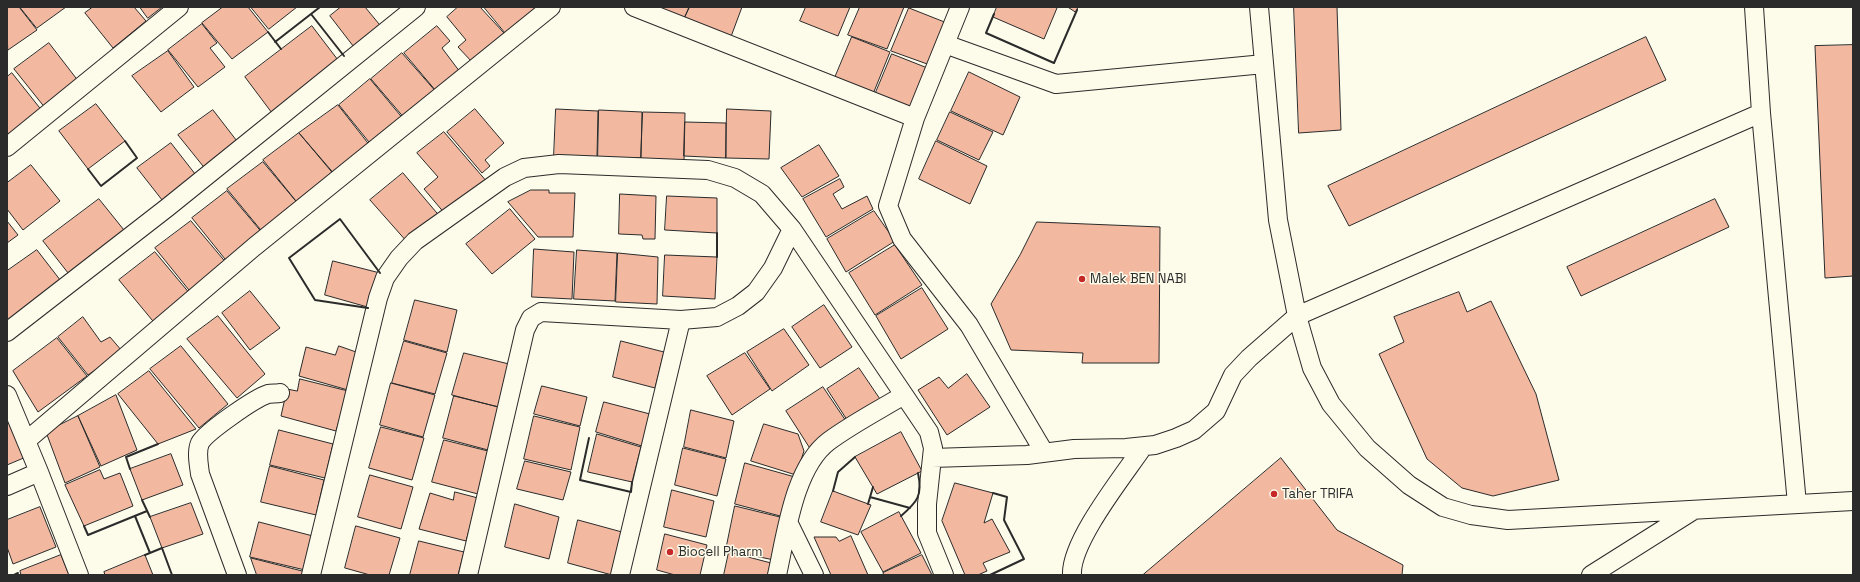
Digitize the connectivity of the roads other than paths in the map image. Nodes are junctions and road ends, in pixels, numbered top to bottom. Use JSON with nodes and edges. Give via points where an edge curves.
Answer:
{"nodes":[{"id":1,"x":179,"y":7,"type":"edge"},
{"id":2,"x":416,"y":7,"type":"edge"},
{"id":3,"x":551,"y":7,"type":"edge"},
{"id":4,"x":634,"y":7,"type":"edge"},
{"id":5,"x":1259,"y":7,"type":"edge"},
{"id":6,"x":1754,"y":7,"type":"edge"},
{"id":7,"x":955,"y":8,"type":"edge"},
{"id":8,"x":945,"y":44,"type":"junction"},
{"id":9,"x":1264,"y":64,"type":"junction"},
{"id":10,"x":1761,"y":113,"type":"junction"},
{"id":11,"x":915,"y":118,"type":"junction"},
{"id":12,"x":7,"y":147,"type":"edge"},
{"id":13,"x":792,"y":229,"type":"junction"},
{"id":14,"x":1297,"y":316,"type":"junction"},
{"id":15,"x":681,"y":320,"type":"junction"},
{"id":16,"x":7,"y":332,"type":"edge"},
{"id":17,"x":280,"y":393,"type":"dead end"},
{"id":18,"x":7,"y":395,"type":"edge"},
{"id":19,"x":904,"y":395,"type":"junction"},
{"id":20,"x":26,"y":441,"type":"junction"},
{"id":21,"x":1143,"y":446,"type":"junction"},
{"id":22,"x":1044,"y":452,"type":"junction"},
{"id":23,"x":932,"y":458,"type":"junction"},
{"id":24,"x":39,"y":472,"type":"junction"},
{"id":25,"x":7,"y":486,"type":"edge"},
{"id":26,"x":1853,"y":501,"type":"edge"},
{"id":27,"x":1797,"y":504,"type":"junction"},
{"id":28,"x":1694,"y":510,"type":"junction"},
{"id":29,"x":789,"y":524,"type":"junction"},
{"id":30,"x":79,"y":575,"type":"edge"},
{"id":31,"x":237,"y":575,"type":"edge"},
{"id":32,"x":311,"y":575,"type":"edge"},
{"id":33,"x":468,"y":575,"type":"edge"},
{"id":34,"x":620,"y":575,"type":"edge"},
{"id":35,"x":777,"y":575,"type":"edge"},
{"id":36,"x":814,"y":575,"type":"edge"},
{"id":37,"x":944,"y":575,"type":"edge"},
{"id":38,"x":1072,"y":575,"type":"edge"},
{"id":39,"x":1591,"y":575,"type":"edge"}],
"edges":[{"from":1,"to":12,"type":"street"},
{"from":2,"to":16,"type":"street","via":[[168,207]]},
{"from":3,"to":20,"type":"street","via":[[254,247]]},
{"from":4,"to":11,"type":"street"},
{"from":5,"to":9,"type":"street"},
{"from":6,"to":10,"type":"street"},
{"from":7,"to":8,"type":"street"},
{"from":8,"to":9,"type":"street","via":[[1056,84]]},
{"from":8,"to":11,"type":"street"},
{"from":9,"to":14,"type":"street","via":[[1278,220]]},
{"from":10,"to":14,"type":"street"},
{"from":10,"to":27,"type":"street"},
{"from":11,"to":22,"type":"street","via":[[888,206],[902,240],[969,325]]},
{"from":13,"to":15,"type":"street","via":[[773,268],[756,292],[738,306],[717,317]]},
{"from":13,"to":19,"type":"street"},
{"from":13,"to":32,"type":"street","via":[[762,194],[735,178],[708,170],[559,164],[524,168],[504,177],[415,241],[398,258],[385,278],[378,298]]},
{"from":14,"to":21,"type":"street","via":[[1249,358],[1234,375],[1216,411],[1205,421],[1194,430],[1176,438]]},
{"from":14,"to":28,"type":"street","via":[[1312,368],[1331,404],[1367,448],[1409,485],[1443,507],[1471,515],[1508,520]]},
{"from":15,"to":33,"type":"street","via":[[540,312],[531,318],[524,330]]},
{"from":15,"to":34,"type":"street"},
{"from":17,"to":31,"type":"street","via":[[269,394],[256,400],[208,434],[200,444],[200,474]]},
{"from":18,"to":20,"type":"street"},
{"from":19,"to":23,"type":"street","via":[[929,432],[933,448]]},
{"from":19,"to":29,"type":"street","via":[[828,442],[812,459],[798,486]]},
{"from":20,"to":24,"type":"street"},
{"from":21,"to":22,"type":"street"},
{"from":21,"to":38,"type":"street","via":[[1091,524],[1071,567]]},
{"from":22,"to":23,"type":"street","via":[[1027,455]]},
{"from":23,"to":37,"type":"street","via":[[927,534]]},
{"from":24,"to":25,"type":"street"},
{"from":24,"to":30,"type":"street"},
{"from":26,"to":27,"type":"street"},
{"from":27,"to":28,"type":"street"},
{"from":28,"to":39,"type":"street"},
{"from":29,"to":35,"type":"street"},
{"from":29,"to":36,"type":"street"}]}
